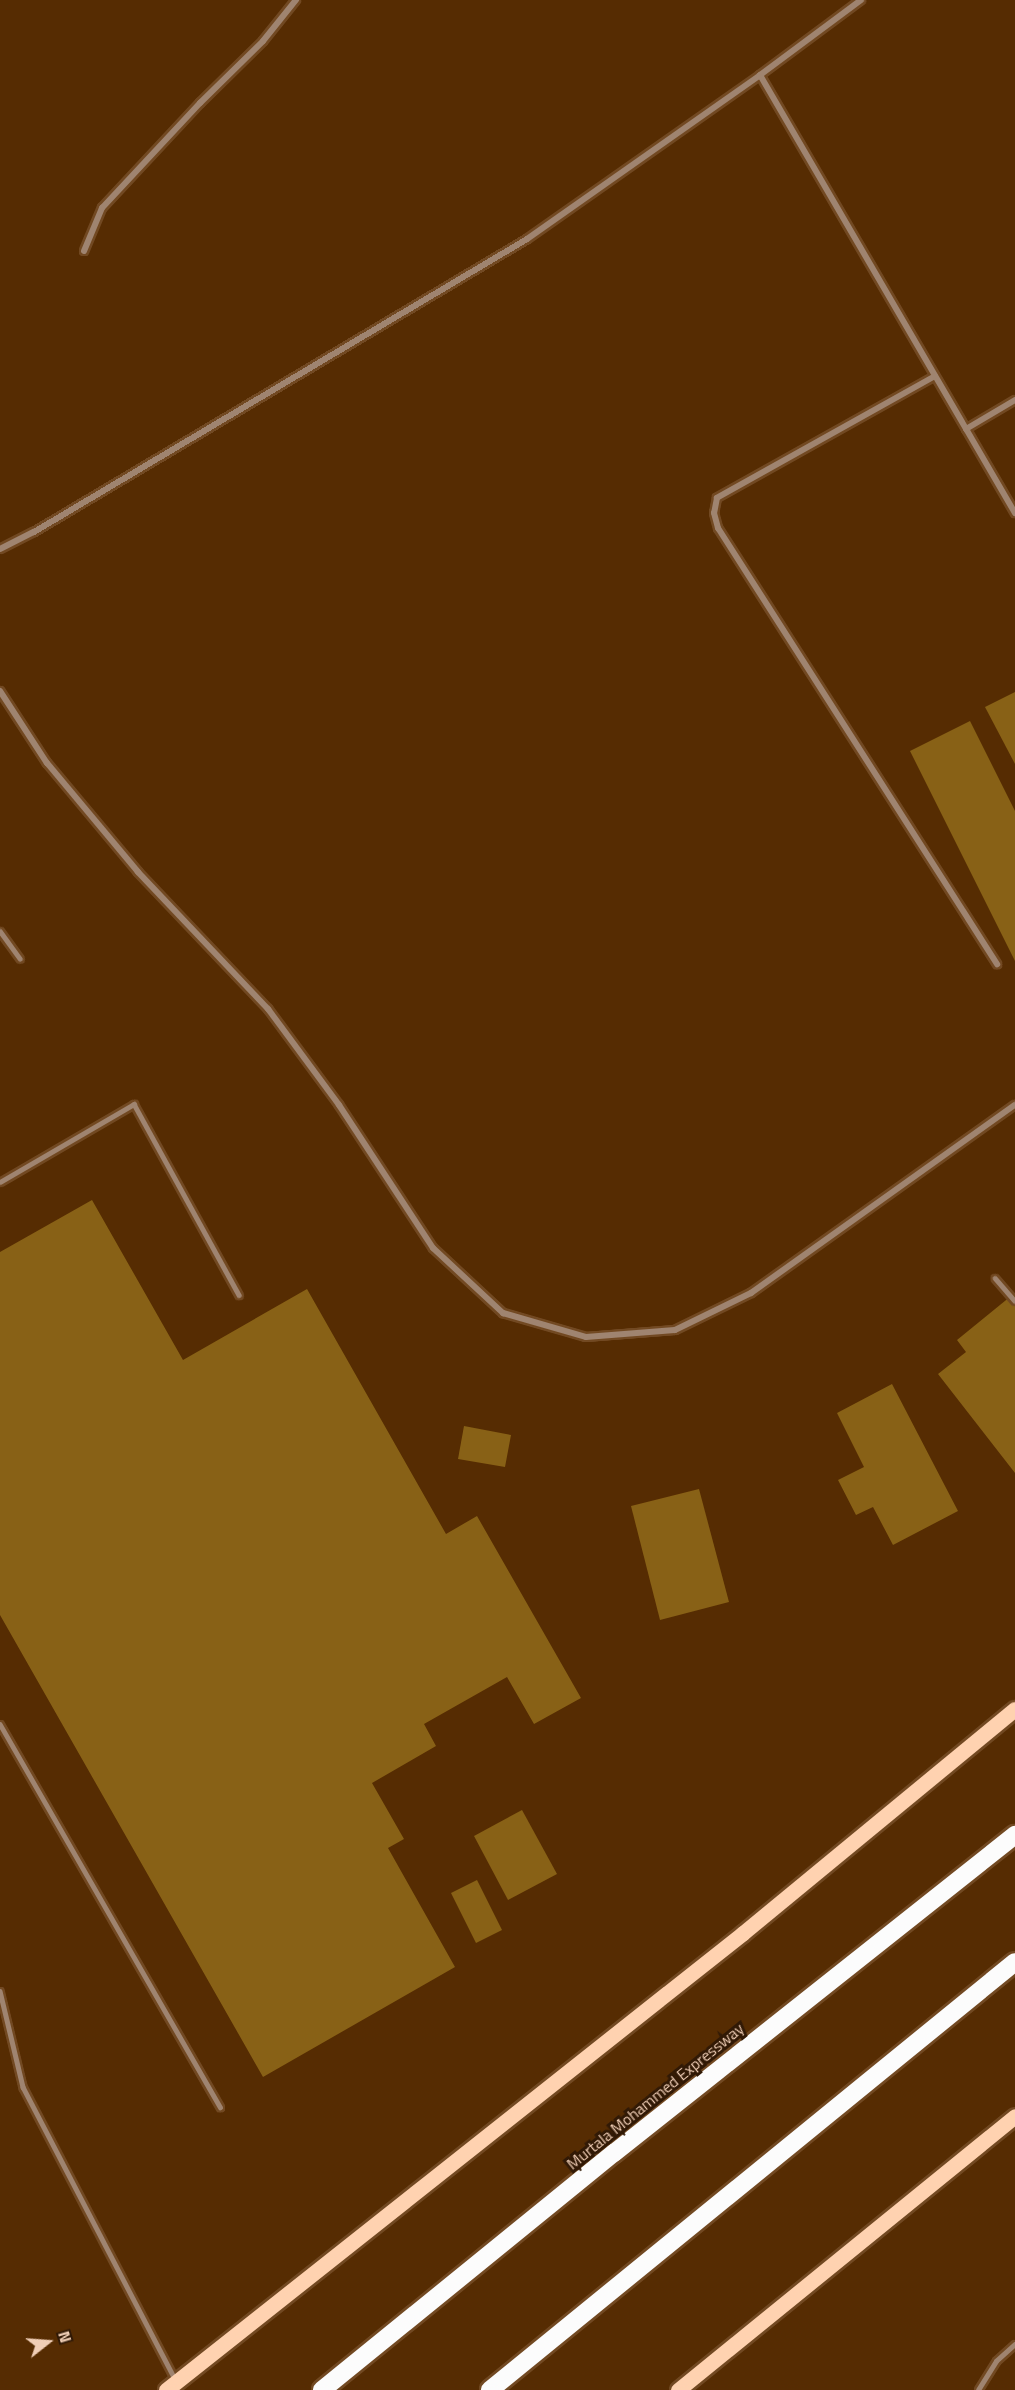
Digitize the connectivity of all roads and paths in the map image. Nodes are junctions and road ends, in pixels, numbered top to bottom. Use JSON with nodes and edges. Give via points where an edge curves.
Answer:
{"nodes":[{"id":1,"x":296,"y":0,"type":"edge"},
{"id":2,"x":861,"y":0,"type":"edge"},
{"id":3,"x":760,"y":75,"type":"junction"},
{"id":4,"x":84,"y":251,"type":"dead end"},
{"id":5,"x":935,"y":376,"type":"junction"},
{"id":6,"x":1015,"y":400,"type":"edge"},
{"id":7,"x":966,"y":429,"type":"junction"},
{"id":8,"x":1015,"y":513,"type":"edge"},
{"id":9,"x":0,"y":549,"type":"edge"},
{"id":10,"x":0,"y":692,"type":"edge"},
{"id":11,"x":0,"y":931,"type":"edge"},
{"id":12,"x":20,"y":959,"type":"dead end"},
{"id":13,"x":997,"y":964,"type":"dead end"},
{"id":14,"x":1015,"y":1105,"type":"edge"},
{"id":15,"x":0,"y":1182,"type":"edge"},
{"id":16,"x":994,"y":1278,"type":"dead end"},
{"id":17,"x":239,"y":1295,"type":"dead end"},
{"id":18,"x":1015,"y":1301,"type":"edge"},
{"id":19,"x":1015,"y":1709,"type":"edge"},
{"id":20,"x":0,"y":1724,"type":"edge"},
{"id":21,"x":1015,"y":1835,"type":"edge"},
{"id":22,"x":1015,"y":1962,"type":"edge"},
{"id":23,"x":0,"y":1991,"type":"edge"},
{"id":24,"x":220,"y":2107,"type":"dead end"},
{"id":25,"x":1015,"y":2116,"type":"edge"},
{"id":26,"x":1015,"y":2344,"type":"edge"},
{"id":27,"x":171,"y":2386,"type":"edge"},
{"id":28,"x":322,"y":2390,"type":"edge"},
{"id":29,"x":490,"y":2390,"type":"edge"},
{"id":30,"x":678,"y":2390,"type":"edge"},
{"id":31,"x":978,"y":2390,"type":"edge"}],
"edges":[{"from":1,"to":4,"type":"street","via":[[263,41],[102,208]]},
{"from":2,"to":3,"type":"street"},
{"from":3,"to":5,"type":"street"},
{"from":3,"to":9,"type":"street","via":[[527,239]]},
{"from":5,"to":7,"type":"street"},
{"from":5,"to":13,"type":"street","via":[[717,498],[714,513],[718,528]]},
{"from":6,"to":7,"type":"street"},
{"from":7,"to":8,"type":"street"},
{"from":10,"to":14,"type":"street","via":[[47,763],[138,872],[268,1009],[339,1105],[433,1248],[503,1313],[586,1337],[675,1330],[751,1293]]},
{"from":11,"to":12,"type":"lane"},
{"from":15,"to":17,"type":"lane","via":[[134,1104]]},
{"from":16,"to":18,"type":"lane"},
{"from":19,"to":27,"type":"main road","via":[[743,1933]]},
{"from":20,"to":24,"type":"lane"},
{"from":21,"to":28,"type":"highway","name":"Murtala Mohammed Expressway"},
{"from":22,"to":29,"type":"highway"},
{"from":23,"to":27,"type":"lane","via":[[23,2086]]},
{"from":25,"to":30,"type":"main road"},
{"from":26,"to":31,"type":"lane","via":[[996,2361]]}]}
